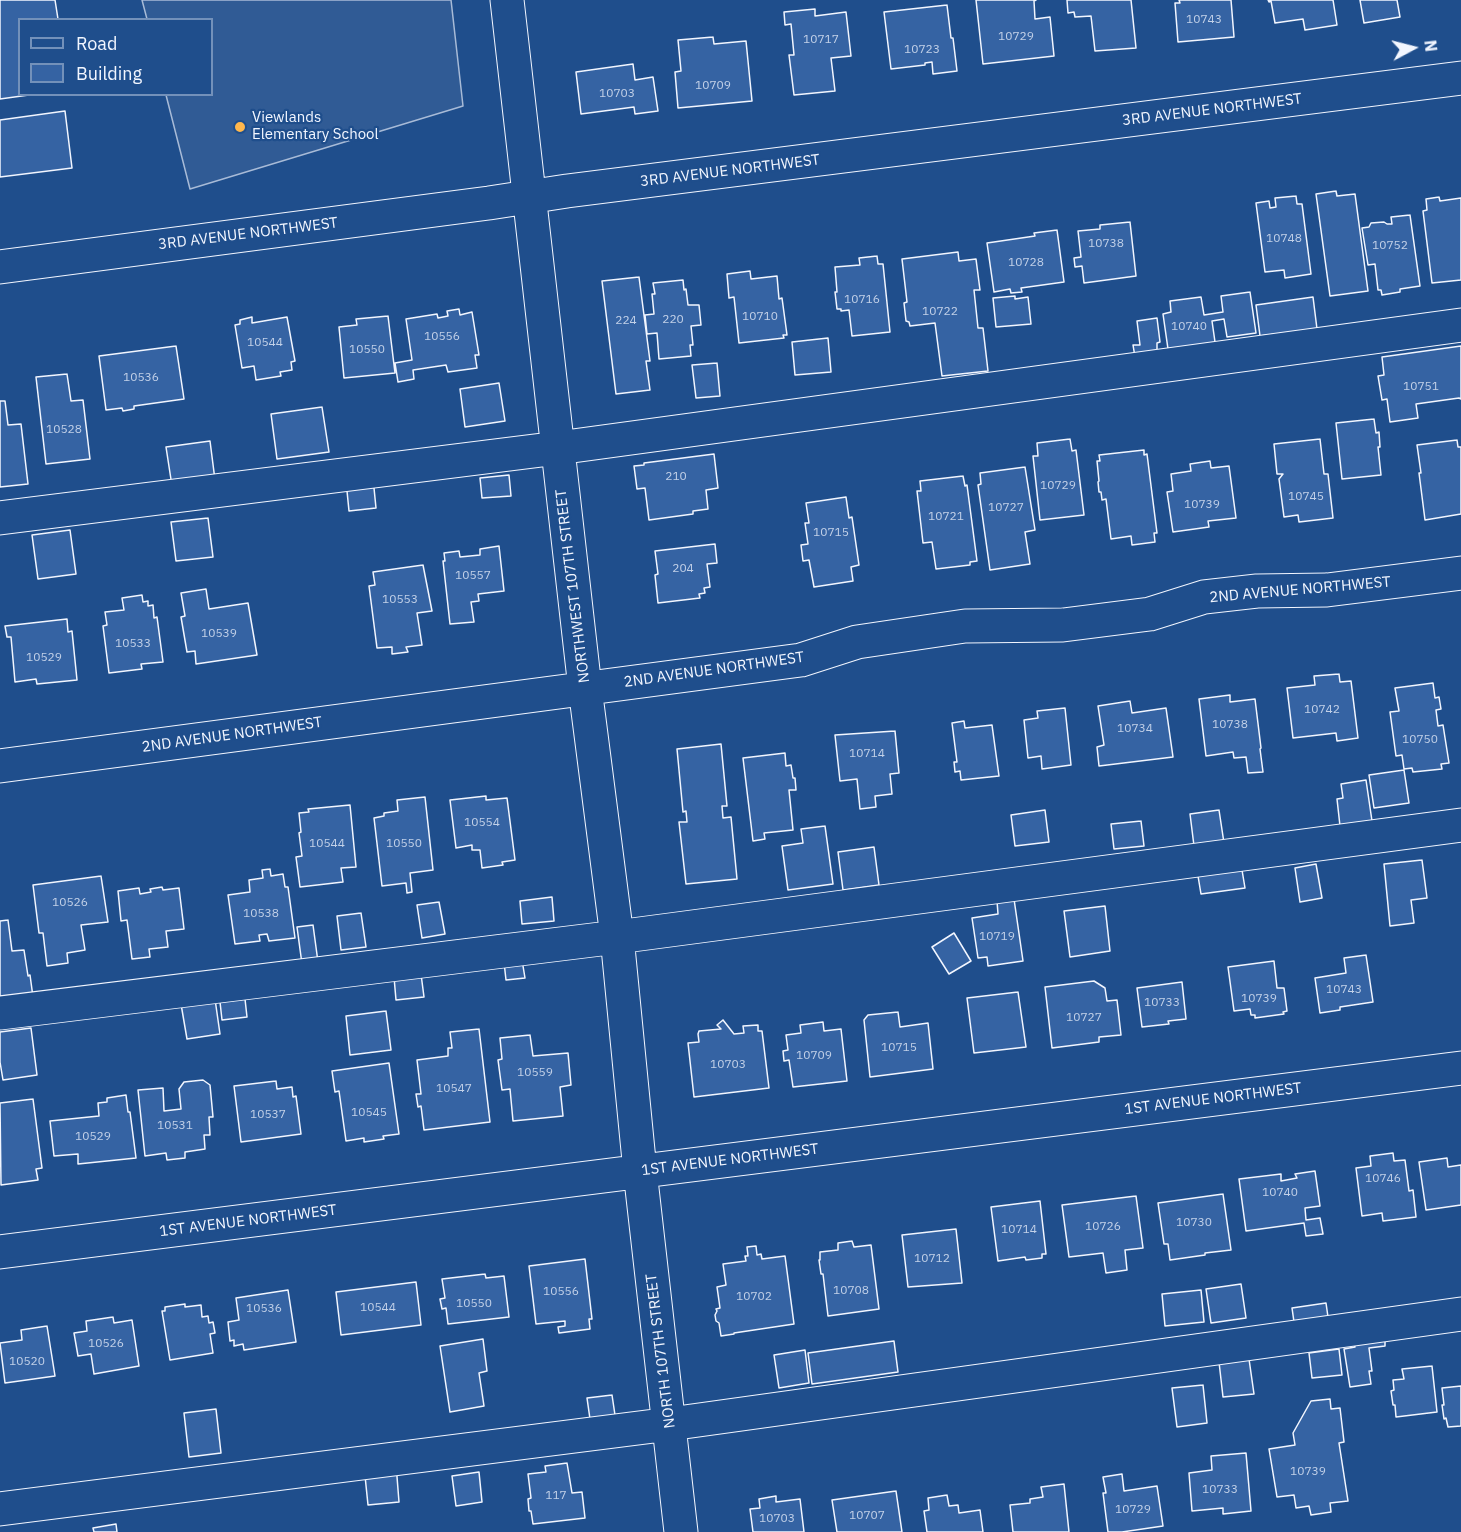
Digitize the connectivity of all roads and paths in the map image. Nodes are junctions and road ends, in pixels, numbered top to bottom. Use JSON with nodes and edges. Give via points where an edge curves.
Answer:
{"nodes":[{"id":1,"x":507,"y":0,"type":"edge"},
{"id":2,"x":1461,"y":78,"type":"edge"},
{"id":3,"x":530,"y":197,"type":"junction"},
{"id":4,"x":0,"y":267,"type":"edge"},
{"id":5,"x":1461,"y":325,"type":"edge"},
{"id":6,"x":558,"y":448,"type":"junction"},
{"id":7,"x":0,"y":518,"type":"edge"},
{"id":8,"x":1461,"y":573,"type":"edge"},
{"id":9,"x":585,"y":688,"type":"junction"},
{"id":10,"x":0,"y":766,"type":"edge"},
{"id":11,"x":1461,"y":825,"type":"edge"},
{"id":12,"x":618,"y":937,"type":"junction"},
{"id":13,"x":0,"y":1013,"type":"edge"},
{"id":14,"x":1461,"y":1068,"type":"edge"},
{"id":15,"x":640,"y":1171,"type":"junction"},
{"id":16,"x":0,"y":1252,"type":"edge"},
{"id":17,"x":1461,"y":1314,"type":"edge"},
{"id":18,"x":670,"y":1424,"type":"junction"},
{"id":19,"x":0,"y":1509,"type":"edge"},
{"id":20,"x":681,"y":1532,"type":"edge"}],
"edges":[{"from":1,"to":3,"type":"street","name":"NORTHWEST 107TH STREET"},
{"from":2,"to":3,"type":"street","name":"3RD AVENUE NORTHWEST"},
{"from":3,"to":4,"type":"street","name":"3RD AVENUE NORTHWEST"},
{"from":3,"to":6,"type":"street","name":"NORTHWEST 107TH STREET"},
{"from":5,"to":6,"type":"street"},
{"from":6,"to":7,"type":"street"},
{"from":6,"to":9,"type":"street","name":"NORTHWEST 107TH STREET"},
{"from":8,"to":9,"type":"street","name":"2ND AVENUE NORTHWEST","via":[[1327,590],[1204,597],[1150,614],[1063,625],[965,626],[857,642],[801,660]]},
{"from":9,"to":10,"type":"street","name":"2ND AVENUE NORTHWEST"},
{"from":9,"to":12,"type":"street","name":"NORTHWEST 107TH STREET"},
{"from":11,"to":12,"type":"street"},
{"from":12,"to":13,"type":"street"},
{"from":12,"to":15,"type":"street","name":"NORTHWEST 107TH STREET"},
{"from":14,"to":15,"type":"street","name":"1ST AVENUE NORTHWEST"},
{"from":15,"to":16,"type":"street","name":"1ST AVENUE NORTHWEST"},
{"from":15,"to":18,"type":"street","name":"NORTH 107TH STREET"},
{"from":17,"to":18,"type":"street"},
{"from":18,"to":19,"type":"street"},
{"from":18,"to":20,"type":"street","name":"NORTH 107TH STREET"}]}
